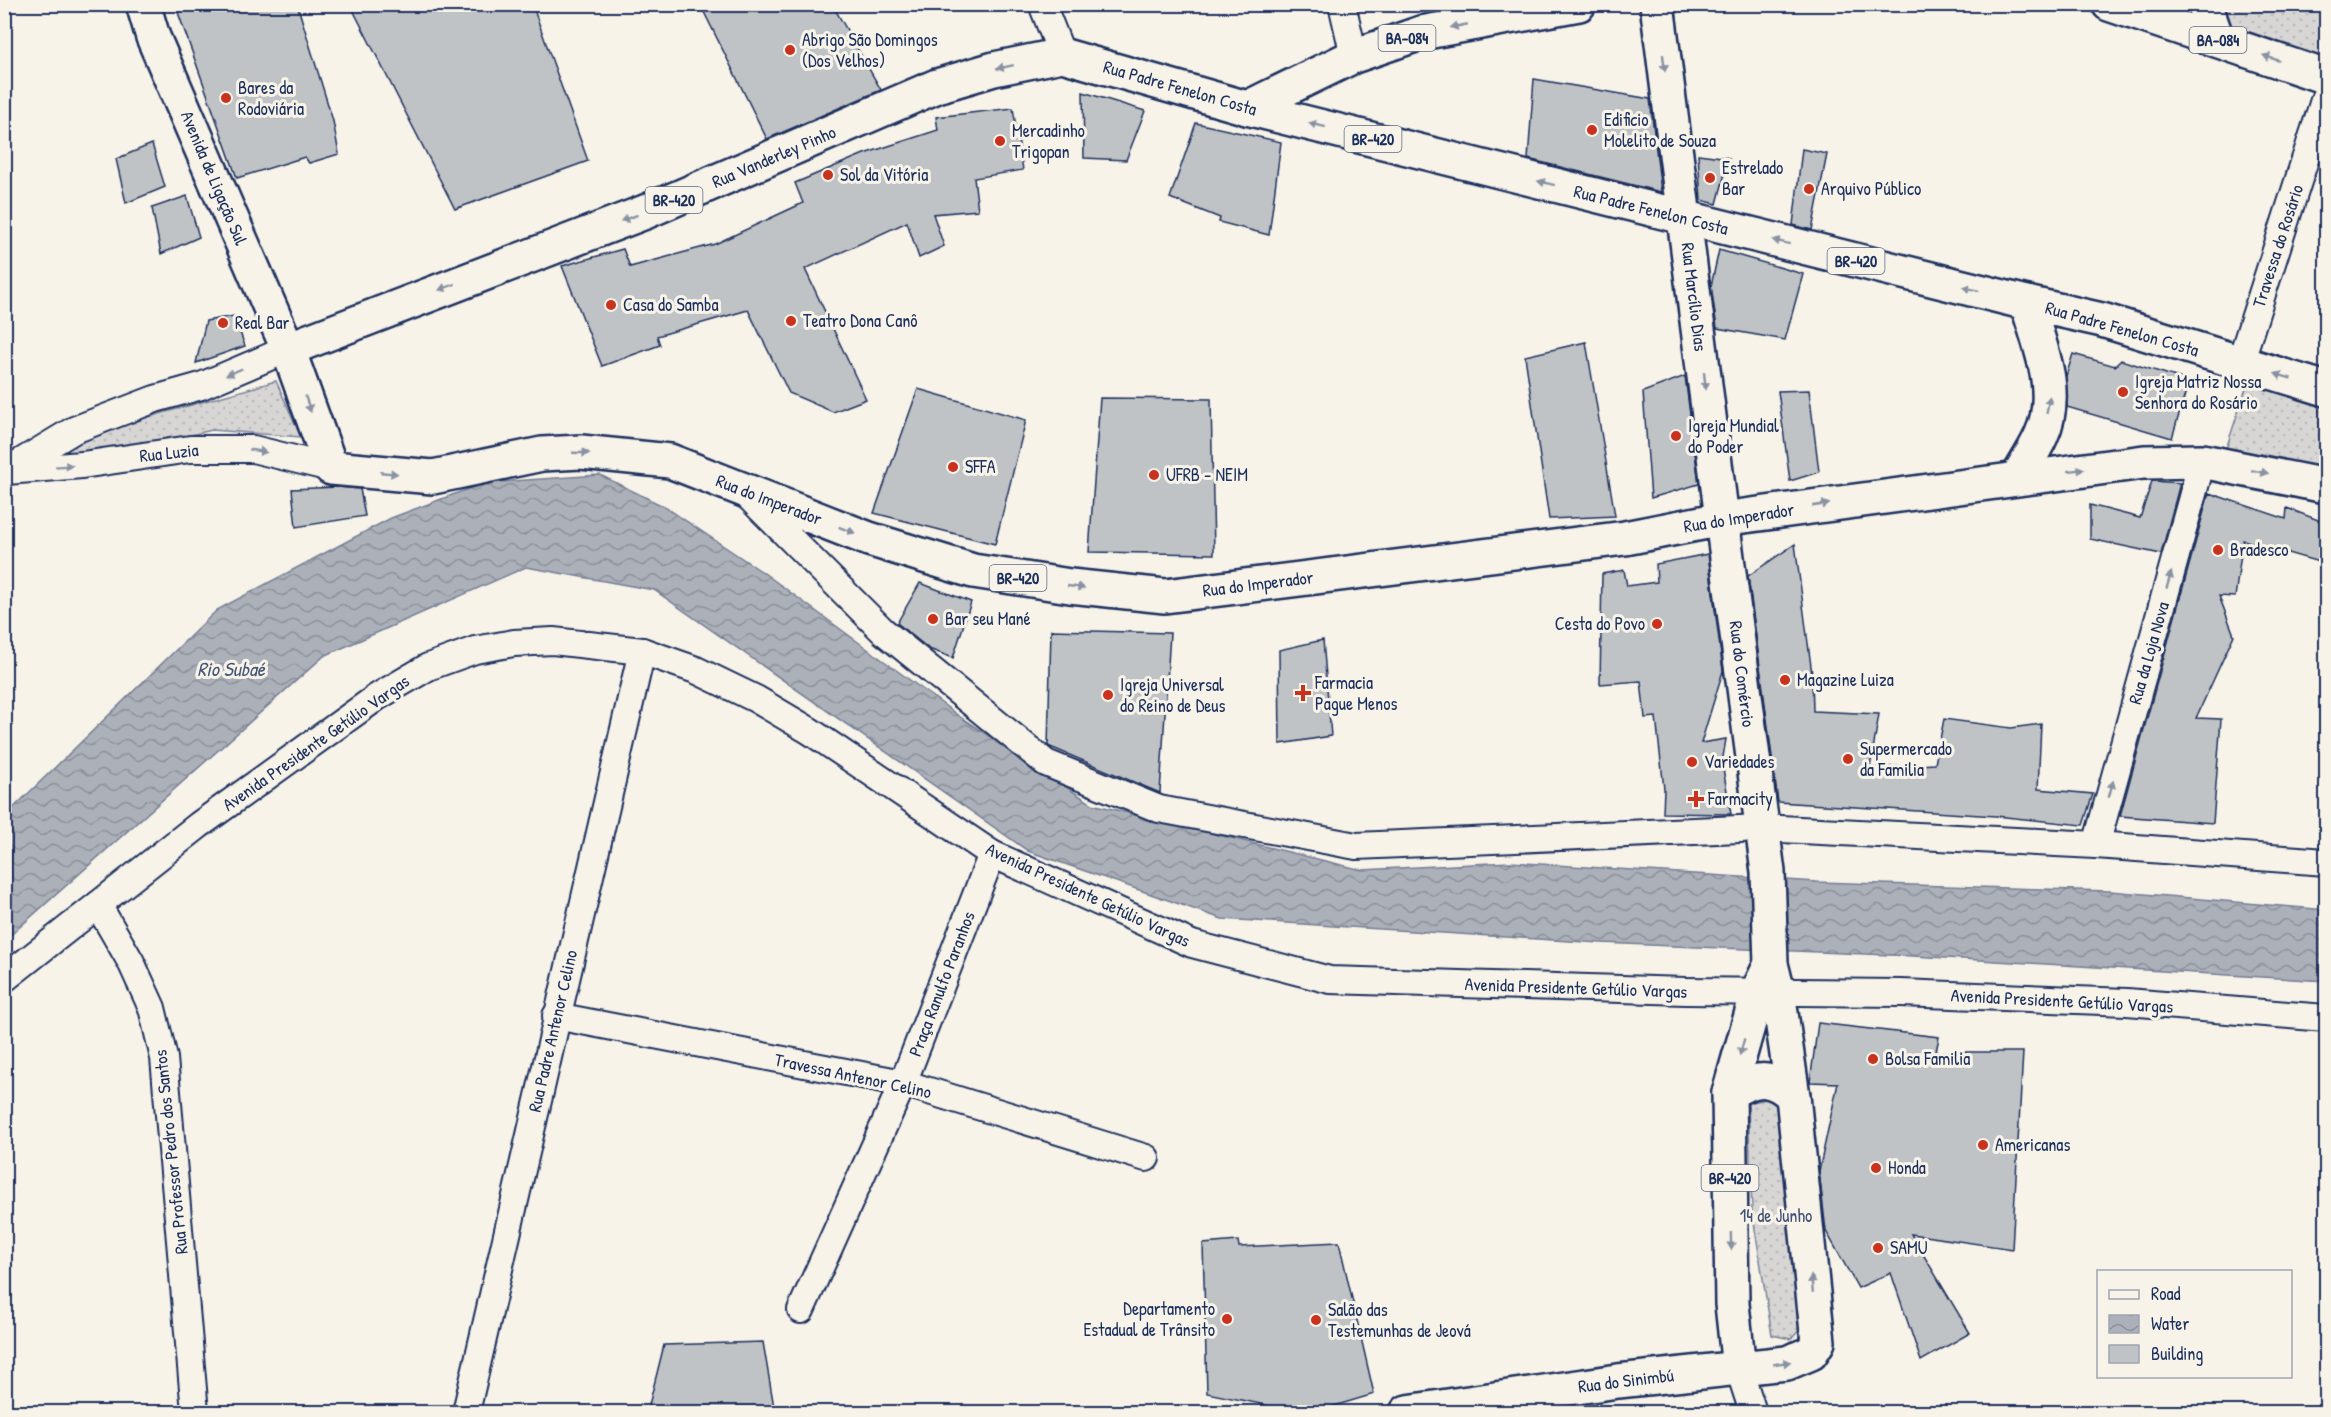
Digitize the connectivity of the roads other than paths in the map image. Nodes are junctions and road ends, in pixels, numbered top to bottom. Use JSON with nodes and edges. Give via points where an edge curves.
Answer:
{"nodes":[{"id":1,"x":143,"y":4,"type":"edge"},
{"id":2,"x":1042,"y":4,"type":"edge"},
{"id":3,"x":1342,"y":4,"type":"edge"},
{"id":4,"x":1579,"y":4,"type":"edge"},
{"id":5,"x":1657,"y":4,"type":"edge"},
{"id":6,"x":2109,"y":4,"type":"edge"},
{"id":7,"x":2205,"y":4,"type":"edge"},
{"id":8,"x":2217,"y":39,"type":"junction"},
{"id":9,"x":1062,"y":55,"type":"junction"},
{"id":10,"x":1354,"y":56,"type":"junction"},
{"id":11,"x":2326,"y":77,"type":"edge"},
{"id":12,"x":2326,"y":94,"type":"edge"},
{"id":13,"x":1247,"y":108,"type":"junction"},
{"id":14,"x":1684,"y":218,"type":"junction"},
{"id":15,"x":2027,"y":303,"type":"junction"},
{"id":16,"x":288,"y":349,"type":"junction"},
{"id":17,"x":2240,"y":363,"type":"junction"},
{"id":18,"x":2326,"y":389,"type":"edge"},
{"id":19,"x":2202,"y":461,"type":"junction"},
{"id":20,"x":331,"y":468,"type":"junction"},
{"id":21,"x":5,"y":471,"type":"edge"},
{"id":22,"x":2018,"y":477,"type":"junction"},
{"id":23,"x":2326,"y":486,"type":"edge"},
{"id":24,"x":741,"y":489,"type":"junction"},
{"id":25,"x":1722,"y":519,"type":"junction"},
{"id":26,"x":642,"y":651,"type":"junction"},
{"id":27,"x":1762,"y":828,"type":"junction"},
{"id":28,"x":2096,"y":845,"type":"junction"},
{"id":29,"x":992,"y":854,"type":"junction"},
{"id":30,"x":2326,"y":862,"type":"edge"},
{"id":31,"x":98,"y":905,"type":"junction"},
{"id":32,"x":1769,"y":975,"type":"junction"},
{"id":33,"x":4,"y":979,"type":"edge"},
{"id":34,"x":556,"y":1016,"type":"junction"},
{"id":35,"x":2326,"y":1018,"type":"edge"},
{"id":36,"x":903,"y":1083,"type":"junction"},
{"id":37,"x":1729,"y":1093,"type":"junction"},
{"id":38,"x":1793,"y":1096,"type":"junction"},
{"id":39,"x":1146,"y":1158,"type":"dead end"},
{"id":40,"x":801,"y":1310,"type":"dead end"},
{"id":41,"x":1739,"y":1369,"type":"junction"},
{"id":42,"x":195,"y":1413,"type":"edge"},
{"id":43,"x":466,"y":1413,"type":"edge"},
{"id":44,"x":1407,"y":1413,"type":"edge"},
{"id":45,"x":1753,"y":1413,"type":"edge"}],
"edges":[{"from":1,"to":16,"type":"main road","name":"Avenida de Ligação Sul","via":[[153,37]]},
{"from":2,"to":9,"type":"street"},
{"from":3,"to":10,"type":"street"},
{"from":4,"to":10,"type":"main road","number":"BA-084","one_way":true,"via":[[1420,33]]},
{"from":5,"to":14,"type":"main road","name":"Rua Marcílio Dias","one_way":true},
{"from":6,"to":8,"type":"main road","number":"BA-084"},
{"from":7,"to":8,"type":"main road"},
{"from":11,"to":8,"type":"main road","number":"BA-084","one_way":true},
{"from":9,"to":13,"type":"main road","name":"Rua Padre Fenelon Costa","number":"BR-420"},
{"from":9,"to":16,"type":"main road","name":"Rua Vanderley Pinho","number":"BR-420","one_way":true,"via":[[937,86],[645,212]]},
{"from":10,"to":13,"type":"main road","number":"BA-084"},
{"from":12,"to":17,"type":"street","name":"Travessa do Rosário"},
{"from":14,"to":13,"type":"main road","name":"Rua Padre Fenelon Costa","number":"BR-420","one_way":true},
{"from":15,"to":14,"type":"main road","name":"Rua Padre Fenelon Costa","number":"BR-420","one_way":true},
{"from":14,"to":25,"type":"main road","name":"Rua Marcílio Dias","one_way":true},
{"from":15,"to":17,"type":"main road","name":"Rua Padre Fenelon Costa","via":[[2102,320]]},
{"from":22,"to":15,"type":"main road","one_way":true,"via":[[2042,434],[2050,399],[2046,363]]},
{"from":16,"to":20,"type":"main road","name":"Avenida de Ligação Sul","one_way":true},
{"from":16,"to":21,"type":"street","name":"Rua Luzia","one_way":true,"via":[[201,386],[74,430]]},
{"from":18,"to":17,"type":"main road","name":"Rua Padre Fenelon Costa","one_way":true},
{"from":22,"to":19,"type":"main road","name":"Rua do Imperador","one_way":true,"via":[[2144,462]]},
{"from":19,"to":23,"type":"main road","name":"Rua do Imperador","one_way":true},
{"from":28,"to":19,"type":"street","name":"Rua da Loja Nova","one_way":true},
{"from":21,"to":20,"type":"street","name":"Rua Luzia","one_way":true,"via":[[82,465],[190,448],[253,449]]},
{"from":20,"to":24,"type":"main road","name":"Rua do Imperador","number":"BR-420","one_way":true,"via":[[433,477],[542,454],[581,452],[670,461]]},
{"from":25,"to":22,"type":"main road","name":"Rua do Imperador","number":"BR-420","one_way":true},
{"from":24,"to":25,"type":"main road","name":"Rua do Imperador","number":"BR-420","one_way":true,"via":[[869,539],[973,571],[1165,596],[1625,538]]},
{"from":24,"to":27,"type":"street","via":[[883,631],[1046,763],[1159,809],[1356,846]]},
{"from":25,"to":27,"type":"main road","name":"Rua do Comércio","number":"BR-420"},
{"from":26,"to":29,"type":"street","name":"Avenida Presidente Getúlio Vargas","via":[[696,670],[756,699]]},
{"from":26,"to":31,"type":"street","name":"Avenida Presidente Getúlio Vargas","via":[[553,641],[514,643],[475,650],[428,667],[376,697],[199,825]]},
{"from":26,"to":34,"type":"street","name":"Rua Padre Antenor Celino"},
{"from":27,"to":28,"type":"street"},
{"from":27,"to":32,"type":"main road","number":"BR-420","via":[[1768,872]]},
{"from":28,"to":30,"type":"street"},
{"from":29,"to":32,"type":"street","name":"Avenida Presidente Getúlio Vargas","via":[[1192,944],[1330,980],[1685,991]]},
{"from":29,"to":36,"type":"street","name":"Praça Ranulfo Paranhos"},
{"from":31,"to":33,"type":"street","name":"Avenida Presidente Getúlio Vargas"},
{"from":31,"to":42,"type":"street","name":"Rua Professor Pedro dos Santos","via":[[152,1008],[164,1058]]},
{"from":32,"to":35,"type":"street","name":"Avenida Presidente Getúlio Vargas","via":[[1901,993],[2115,1002]]},
{"from":32,"to":37,"type":"main road","number":"BR-420","one_way":true},
{"from":32,"to":38,"type":"main road","number":"BR-420"},
{"from":34,"to":36,"type":"street","name":"Travessa Antenor Celino"},
{"from":34,"to":43,"type":"street","name":"Rua Padre Antenor Celino"},
{"from":36,"to":39,"type":"street","name":"Travessa Antenor Celino"},
{"from":36,"to":40,"type":"street","name":"Praça Ranulfo Paranhos"},
{"from":37,"to":38,"type":"main road","via":[[1749,1081],[1763,1080],[1781,1084]]},
{"from":37,"to":41,"type":"main road","number":"BR-420","one_way":true,"via":[[1732,1304]]},
{"from":41,"to":38,"type":"main road","number":"BR-420","one_way":true,"via":[[1801,1359],[1818,1342]]},
{"from":41,"to":44,"type":"main road","name":"Rua do Sinimbú","number":"BR-420","via":[[1618,1381]]},
{"from":41,"to":45,"type":"street"}]}
